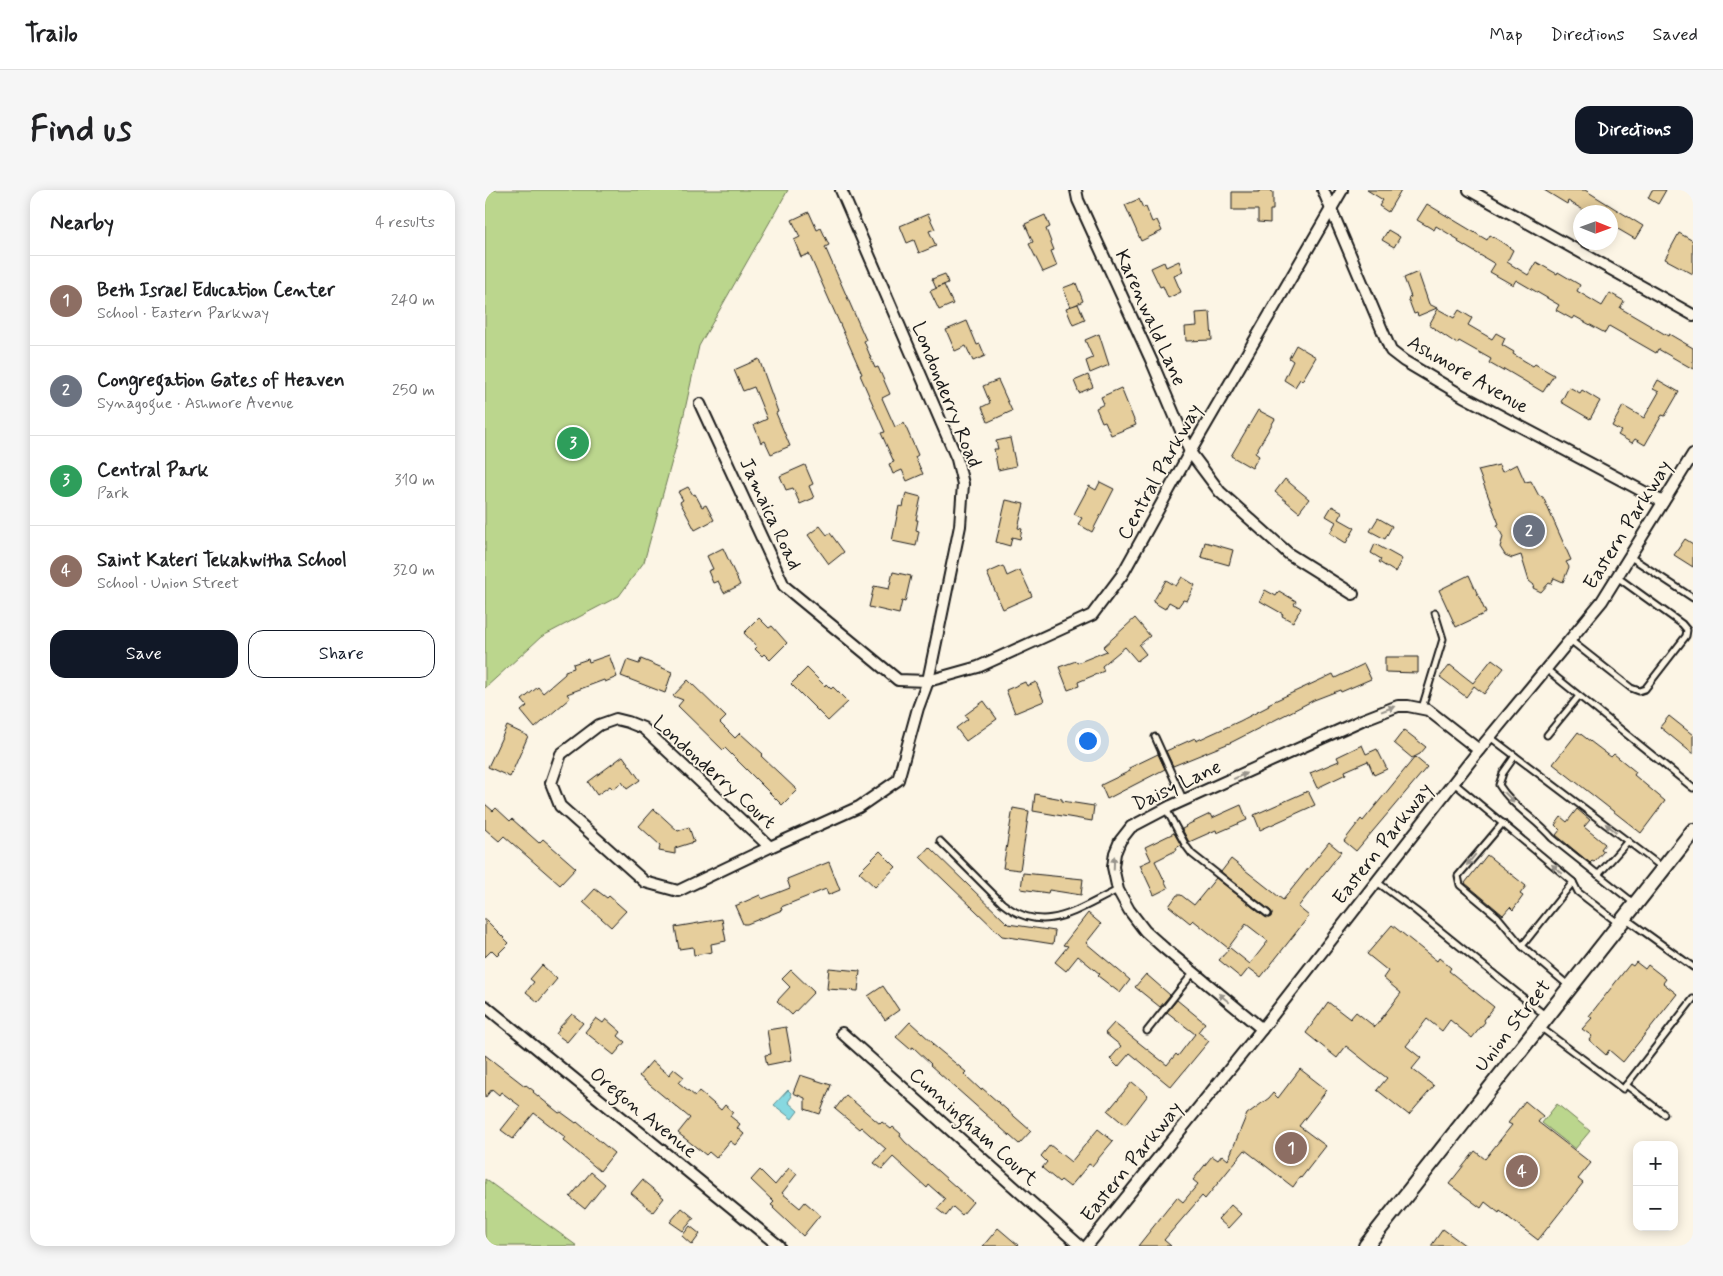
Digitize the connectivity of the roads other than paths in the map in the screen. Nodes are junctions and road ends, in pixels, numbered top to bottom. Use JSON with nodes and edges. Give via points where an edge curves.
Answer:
{"nodes":[{"id":1,"x":841,"y":190,"type":"edge"},
{"id":2,"x":1076,"y":190,"type":"edge"},
{"id":3,"x":1323,"y":190,"type":"edge"},
{"id":4,"x":1342,"y":190,"type":"edge"},
{"id":5,"x":1469,"y":190,"type":"edge"},
{"id":6,"x":1331,"y":209,"type":"junction"},
{"id":7,"x":1693,"y":315,"type":"edge"},
{"id":8,"x":700,"y":404,"type":"dead end"},
{"id":9,"x":1191,"y":452,"type":"junction"},
{"id":10,"x":1693,"y":454,"type":"edge"},
{"id":11,"x":1663,"y":502,"type":"junction"},
{"id":12,"x":1629,"y":556,"type":"junction"},
{"id":13,"x":1617,"y":577,"type":"junction"},
{"id":14,"x":1353,"y":594,"type":"dead end"},
{"id":15,"x":1693,"y":598,"type":"edge"},
{"id":16,"x":1435,"y":613,"type":"dead end"},
{"id":17,"x":1570,"y":640,"type":"junction"},
{"id":18,"x":1546,"y":669,"type":"junction"},
{"id":19,"x":928,"y":681,"type":"junction"},
{"id":20,"x":1579,"y":696,"type":"junction"},
{"id":21,"x":1421,"y":709,"type":"junction"},
{"id":22,"x":1547,"y":735,"type":"dead end"},
{"id":23,"x":1155,"y":737,"type":"dead end"},
{"id":24,"x":1490,"y":737,"type":"junction"},
{"id":25,"x":1479,"y":750,"type":"junction"},
{"id":26,"x":1515,"y":756,"type":"junction"},
{"id":27,"x":1453,"y":783,"type":"junction"},
{"id":28,"x":1693,"y":788,"type":"edge"},
{"id":29,"x":1184,"y":802,"type":"junction"},
{"id":30,"x":1166,"y":809,"type":"junction"},
{"id":31,"x":1503,"y":823,"type":"junction"},
{"id":32,"x":1693,"y":831,"type":"edge"},
{"id":33,"x":940,"y":841,"type":"dead end"},
{"id":34,"x":1628,"y":841,"type":"junction"},
{"id":35,"x":770,"y":847,"type":"junction"},
{"id":36,"x":1664,"y":868,"type":"junction"},
{"id":37,"x":1598,"y":875,"type":"junction"},
{"id":38,"x":1376,"y":882,"type":"junction"},
{"id":39,"x":1573,"y":882,"type":"junction"},
{"id":40,"x":1118,"y":890,"type":"junction"},
{"id":41,"x":1635,"y":904,"type":"junction"},
{"id":42,"x":1268,"y":914,"type":"dead end"},
{"id":43,"x":1622,"y":921,"type":"junction"},
{"id":44,"x":1522,"y":946,"type":"junction"},
{"id":45,"x":1693,"y":966,"type":"edge"},
{"id":46,"x":1194,"y":972,"type":"junction"},
{"id":47,"x":1570,"y":987,"type":"junction"},
{"id":48,"x":1693,"y":1000,"type":"edge"},
{"id":49,"x":485,"y":1006,"type":"edge"},
{"id":50,"x":1543,"y":1021,"type":"junction"},
{"id":51,"x":1262,"y":1029,"type":"junction"},
{"id":52,"x":1147,"y":1032,"type":"dead end"},
{"id":53,"x":842,"y":1033,"type":"dead end"},
{"id":54,"x":1627,"y":1084,"type":"junction"},
{"id":55,"x":1664,"y":1114,"type":"dead end"},
{"id":56,"x":779,"y":1246,"type":"edge"},
{"id":57,"x":1080,"y":1246,"type":"edge"},
{"id":58,"x":1087,"y":1246,"type":"edge"},
{"id":59,"x":1366,"y":1246,"type":"edge"}],
"edges":[{"from":1,"to":19,"type":"street","name":"Londonderry Road","via":[[957,458],[963,484],[960,526]]},
{"from":2,"to":9,"type":"street","name":"Karenwald Lane"},
{"from":3,"to":6,"type":"street","name":"Ashmore Avenue"},
{"from":4,"to":6,"type":"street","name":"Central Parkway"},
{"from":5,"to":7,"type":"street"},
{"from":6,"to":9,"type":"street","name":"Central Parkway"},
{"from":6,"to":11,"type":"street","name":"Ashmore Avenue","via":[[1391,351],[1463,396]]},
{"from":8,"to":19,"type":"street","name":"Jamaica Road","via":[[784,586],[898,680]]},
{"from":9,"to":14,"type":"street","name":"Karenwald Lane","via":[[1220,492],[1289,554]]},
{"from":9,"to":19,"type":"street","name":"Central Parkway","via":[[1122,576],[1092,615],[978,666]]},
{"from":10,"to":11,"type":"street","name":"Eastern Parkway"},
{"from":11,"to":12,"type":"street","name":"Eastern Parkway"},
{"from":12,"to":13,"type":"street","name":"Eastern Parkway"},
{"from":12,"to":15,"type":"lane"},
{"from":13,"to":17,"type":"street","name":"Eastern Parkway"},
{"from":13,"to":17,"type":"lane","via":[[1682,624],[1687,630],[1686,636],[1645,689],[1639,691]]},
{"from":16,"to":21,"type":"lane","via":[[1443,638]]},
{"from":17,"to":18,"type":"street","name":"Eastern Parkway"},
{"from":18,"to":20,"type":"lane"},
{"from":18,"to":24,"type":"street","name":"Eastern Parkway"},
{"from":19,"to":35,"type":"street","name":"Londonderry Court","via":[[898,780],[859,807]]},
{"from":20,"to":22,"type":"lane"},
{"from":20,"to":28,"type":"lane"},
{"from":21,"to":25,"type":"street","name":"Daisy Lane","via":[[1438,717]]},
{"from":29,"to":21,"type":"street","name":"Daisy Lane","one_way":true,"via":[[1389,709],[1397,706]]},
{"from":23,"to":29,"type":"lane"},
{"from":24,"to":25,"type":"street","name":"Eastern Parkway"},
{"from":24,"to":26,"type":"lane"},
{"from":25,"to":27,"type":"street","name":"Eastern Parkway"},
{"from":34,"to":26,"type":"lane","one_way":true},
{"from":26,"to":37,"type":"lane","one_way":true,"via":[[1499,785],[1506,796]]},
{"from":27,"to":31,"type":"lane"},
{"from":27,"to":38,"type":"street","name":"Eastern Parkway"},
{"from":29,"to":30,"type":"street","name":"Daisy Lane"},
{"from":40,"to":30,"type":"street","name":"Daisy Lane","one_way":true,"via":[[1113,867],[1120,841],[1131,826]]},
{"from":30,"to":42,"type":"lane","via":[[1192,854]]},
{"from":39,"to":31,"type":"lane","one_way":true},
{"from":31,"to":44,"type":"lane","one_way":true,"via":[[1458,876],[1460,886],[1498,916]]},
{"from":32,"to":36,"type":"main road","name":"Union Street"},
{"from":33,"to":40,"type":"lane","via":[[1002,903],[1025,916],[1044,920],[1061,917]]},
{"from":34,"to":36,"type":"lane"},
{"from":34,"to":37,"type":"lane"},
{"from":35,"to":35,"type":"street","name":"Londonderry Court","via":[[643,728],[615,719],[599,725],[561,754],[551,783],[561,806],[645,882],[678,891]]},
{"from":36,"to":41,"type":"main road","name":"Union Street"},
{"from":37,"to":41,"type":"lane"},
{"from":38,"to":50,"type":"lane","via":[[1495,973]]},
{"from":38,"to":51,"type":"street","name":"Eastern Parkway"},
{"from":39,"to":43,"type":"lane","via":[[1578,892]]},
{"from":39,"to":44,"type":"lane"},
{"from":40,"to":46,"type":"street","name":"Daisy Lane","via":[[1145,931]]},
{"from":41,"to":43,"type":"main road","name":"Union Street"},
{"from":43,"to":45,"type":"lane"},
{"from":43,"to":47,"type":"main road","name":"Union Street"},
{"from":44,"to":47,"type":"lane"},
{"from":51,"to":46,"type":"street","name":"Daisy Lane","one_way":true},
{"from":46,"to":52,"type":"lane"},
{"from":47,"to":50,"type":"main road","name":"Union Street"},
{"from":48,"to":54,"type":"lane"},
{"from":49,"to":56,"type":"street","name":"Oregon Avenue"},
{"from":50,"to":54,"type":"lane","via":[[1623,1089]]},
{"from":50,"to":59,"type":"main road","name":"Union Street"},
{"from":51,"to":58,"type":"street","name":"Eastern Parkway"},
{"from":53,"to":57,"type":"street","name":"Cunningham Court"},
{"from":54,"to":55,"type":"lane"}]}
